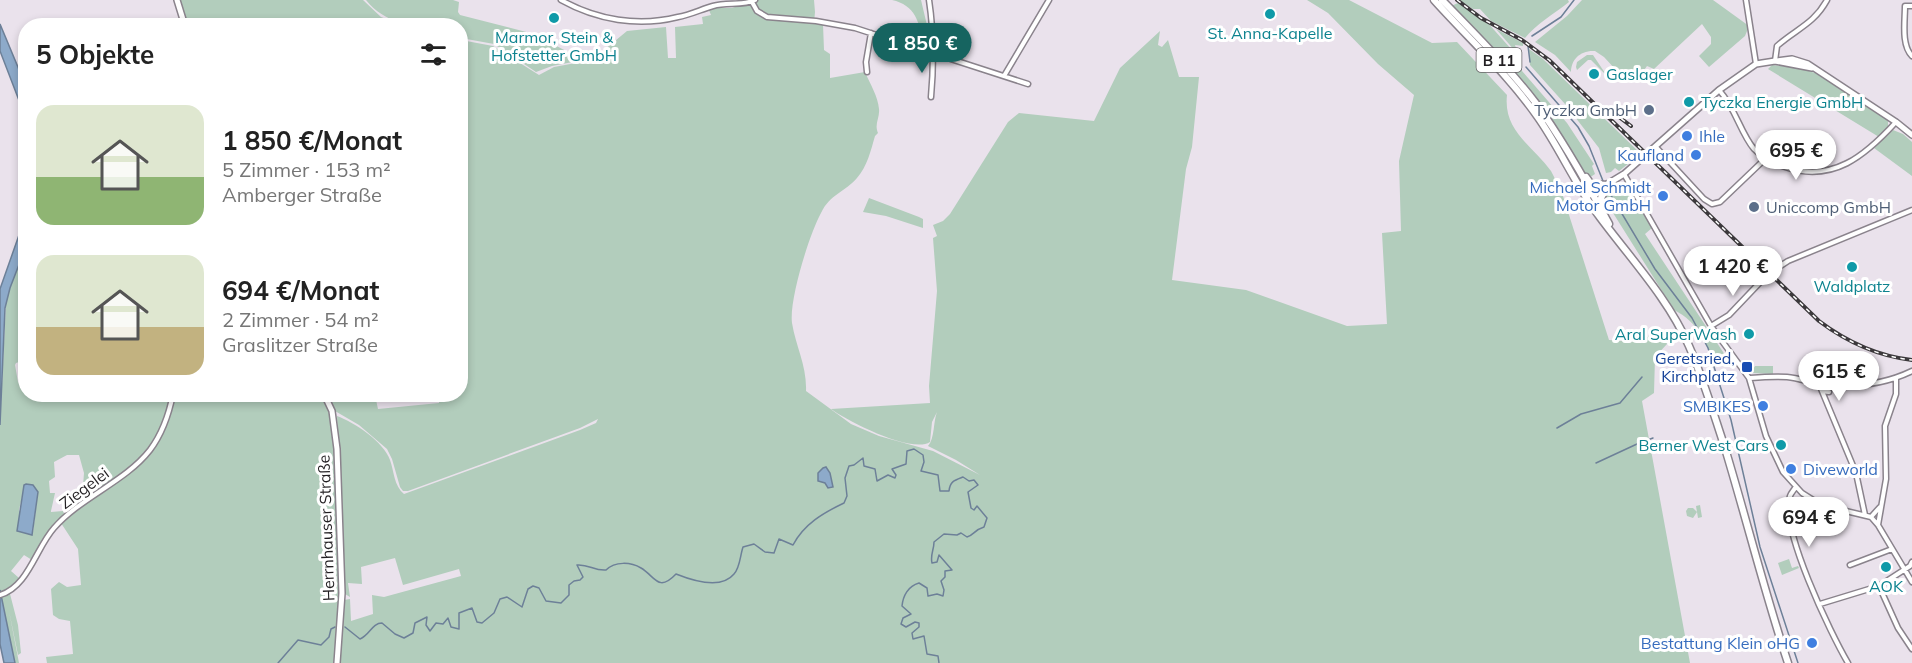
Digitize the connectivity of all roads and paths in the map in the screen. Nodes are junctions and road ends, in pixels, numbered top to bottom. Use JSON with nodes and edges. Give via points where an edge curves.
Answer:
{"nodes":[{"id":1,"x":177,"y":0,"type":"edge"},
{"id":2,"x":929,"y":0,"type":"edge"},
{"id":3,"x":1049,"y":0,"type":"edge"},
{"id":4,"x":1434,"y":0,"type":"edge"},
{"id":5,"x":1442,"y":0,"type":"edge"},
{"id":6,"x":1746,"y":0,"type":"edge"},
{"id":7,"x":1827,"y":0,"type":"edge"},
{"id":8,"x":563,"y":1,"type":"edge"},
{"id":9,"x":753,"y":1,"type":"edge"},
{"id":10,"x":1912,"y":6,"type":"edge"},
{"id":11,"x":183,"y":18,"type":"edge"},
{"id":12,"x":871,"y":33,"type":"junction"},
{"id":13,"x":935,"y":53,"type":"junction"},
{"id":14,"x":1912,"y":56,"type":"edge"},
{"id":15,"x":1775,"y":61,"type":"junction"},
{"id":16,"x":1756,"y":64,"type":"junction"},
{"id":17,"x":867,"y":72,"type":"dead end"},
{"id":18,"x":1004,"y":76,"type":"junction"},
{"id":19,"x":1028,"y":84,"type":"dead end"},
{"id":20,"x":1719,"y":90,"type":"junction"},
{"id":21,"x":931,"y":97,"type":"dead end"},
{"id":22,"x":1896,"y":122,"type":"junction"},
{"id":23,"x":1912,"y":135,"type":"edge"},
{"id":24,"x":1656,"y":147,"type":"junction"},
{"id":25,"x":1765,"y":159,"type":"junction"},
{"id":26,"x":1575,"y":165,"type":"junction"},
{"id":27,"x":1624,"y":174,"type":"junction"},
{"id":28,"x":1608,"y":184,"type":"junction"},
{"id":29,"x":1589,"y":196,"type":"junction"},
{"id":30,"x":1912,"y":210,"type":"edge"},
{"id":31,"x":1606,"y":219,"type":"junction"},
{"id":32,"x":1617,"y":238,"type":"junction"},
{"id":33,"x":1711,"y":326,"type":"junction"},
{"id":34,"x":1912,"y":371,"type":"edge"},
{"id":35,"x":1749,"y":378,"type":"junction"},
{"id":36,"x":1896,"y":379,"type":"junction"},
{"id":37,"x":1819,"y":384,"type":"junction"},
{"id":38,"x":1822,"y":391,"type":"junction"},
{"id":39,"x":1829,"y":392,"type":"dead end"},
{"id":40,"x":170,"y":402,"type":"edge"},
{"id":41,"x":328,"y":402,"type":"edge"},
{"id":42,"x":1795,"y":488,"type":"junction"},
{"id":43,"x":1880,"y":506,"type":"junction"},
{"id":44,"x":1865,"y":515,"type":"junction"},
{"id":45,"x":1870,"y":517,"type":"junction"},
{"id":46,"x":1878,"y":525,"type":"junction"},
{"id":47,"x":1892,"y":549,"type":"junction"},
{"id":48,"x":1912,"y":562,"type":"edge"},
{"id":49,"x":1850,"y":565,"type":"dead end"},
{"id":50,"x":1904,"y":570,"type":"junction"},
{"id":51,"x":1912,"y":582,"type":"edge"},
{"id":52,"x":1879,"y":586,"type":"junction"},
{"id":53,"x":1,"y":594,"type":"edge"},
{"id":54,"x":1820,"y":604,"type":"junction"},
{"id":55,"x":1912,"y":649,"type":"edge"},
{"id":56,"x":337,"y":663,"type":"edge"},
{"id":57,"x":1788,"y":663,"type":"edge"},
{"id":58,"x":1848,"y":663,"type":"edge"}],
"edges":[{"from":1,"to":11,"type":"street"},
{"from":2,"to":13,"type":"street"},
{"from":3,"to":18,"type":"street"},
{"from":4,"to":29,"type":"main road","number":"B 11","via":[[1518,90]]},
{"from":5,"to":26,"type":"main road","number":"B 11","via":[[1523,87]]},
{"from":6,"to":16,"type":"street"},
{"from":7,"to":15,"type":"street","via":[[1806,26],[1777,46]]},
{"from":8,"to":9,"type":"street","via":[[606,18],[658,21],[712,6]]},
{"from":9,"to":12,"type":"street","via":[[757,11],[772,18],[822,22]]},
{"from":10,"to":14,"type":"street","via":[[1905,6],[1906,42]]},
{"from":12,"to":13,"type":"street"},
{"from":12,"to":17,"type":"street"},
{"from":13,"to":18,"type":"street"},
{"from":13,"to":21,"type":"street"},
{"from":15,"to":16,"type":"street"},
{"from":15,"to":22,"type":"street","via":[[1825,74]]},
{"from":16,"to":20,"type":"street"},
{"from":18,"to":19,"type":"street"},
{"from":20,"to":24,"type":"street"},
{"from":20,"to":25,"type":"street","via":[[1730,102],[1753,147]]},
{"from":22,"to":23,"type":"street"},
{"from":22,"to":25,"type":"street","via":[[1853,162],[1838,168],[1804,171]]},
{"from":24,"to":25,"type":"street","via":[[1713,204],[1720,202]]},
{"from":24,"to":27,"type":"street"},
{"from":26,"to":28,"type":"main road","via":[[1591,184]]},
{"from":26,"to":29,"type":"main road","number":"B 11"},
{"from":27,"to":28,"type":"street"},
{"from":27,"to":33,"type":"street"},
{"from":28,"to":29,"type":"street"},
{"from":28,"to":31,"type":"main road","via":[[1601,198]]},
{"from":29,"to":31,"type":"main road","number":"B 11"},
{"from":29,"to":32,"type":"main road","number":"B 11","via":[[1598,216]]},
{"from":30,"to":33,"type":"street","via":[[1788,260],[1768,274],[1729,315]]},
{"from":31,"to":32,"type":"main road","number":"B 11"},
{"from":32,"to":57,"type":"main road","number":"B 11","via":[[1672,314],[1694,357]]},
{"from":33,"to":35,"type":"street"},
{"from":34,"to":36,"type":"street"},
{"from":35,"to":37,"type":"street","via":[[1789,377]]},
{"from":35,"to":42,"type":"street","via":[[1766,436]]},
{"from":36,"to":37,"type":"street","via":[[1850,386]]},
{"from":36,"to":43,"type":"street","via":[[1896,394],[1885,426],[1886,479]]},
{"from":37,"to":38,"type":"street"},
{"from":38,"to":39,"type":"street"},
{"from":38,"to":44,"type":"street","via":[[1856,473]]},
{"from":40,"to":53,"type":"street","name":"Ziegelei","via":[[162,430],[148,453],[63,519],[14,588]]},
{"from":41,"to":56,"type":"street","name":"Herrnhauser Straße","via":[[337,449],[342,593]]},
{"from":42,"to":44,"type":"street","via":[[1821,505]]},
{"from":42,"to":54,"type":"street","via":[[1790,496],[1794,535]]},
{"from":43,"to":45,"type":"street"},
{"from":43,"to":46,"type":"street"},
{"from":44,"to":45,"type":"street"},
{"from":45,"to":46,"type":"street"},
{"from":46,"to":47,"type":"street"},
{"from":47,"to":49,"type":"street"},
{"from":47,"to":50,"type":"street"},
{"from":48,"to":50,"type":"street"},
{"from":50,"to":51,"type":"street"},
{"from":50,"to":52,"type":"street"},
{"from":52,"to":54,"type":"street"},
{"from":52,"to":55,"type":"street"},
{"from":54,"to":58,"type":"street"}]}
